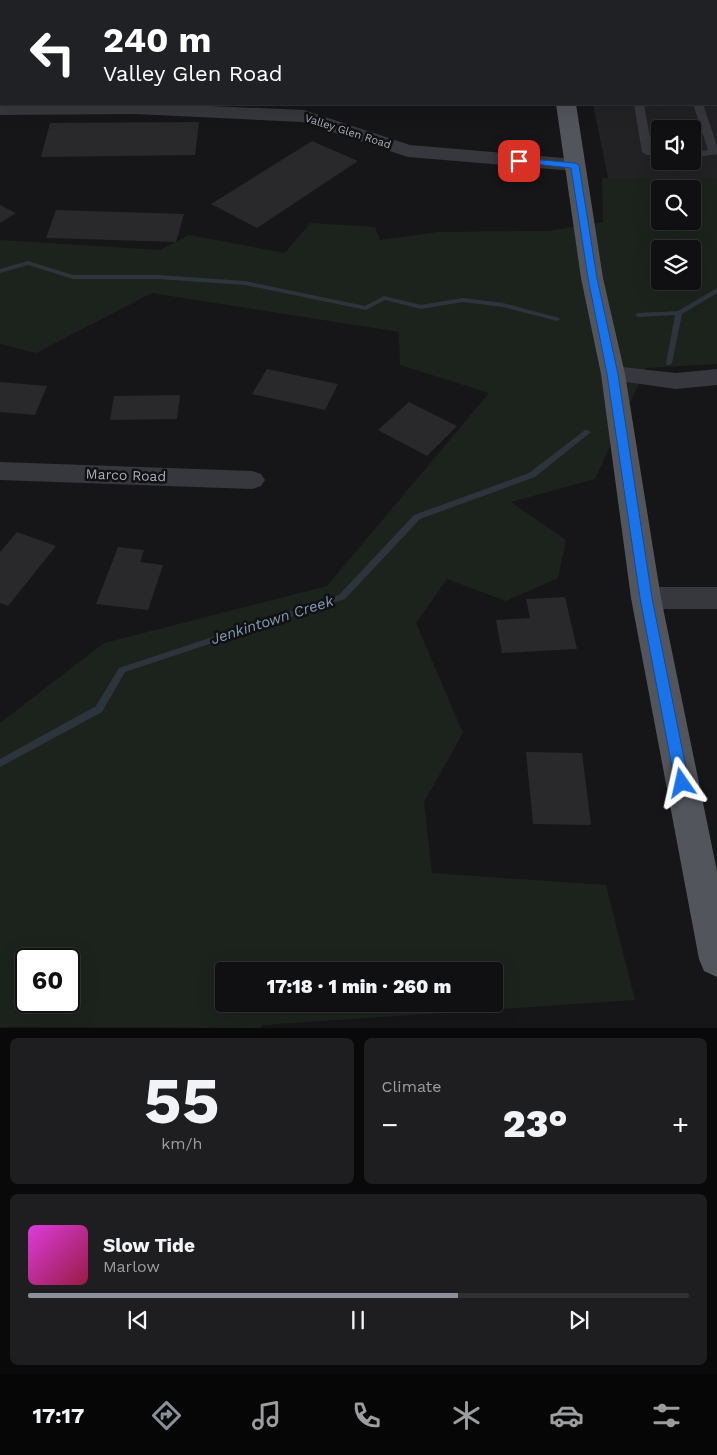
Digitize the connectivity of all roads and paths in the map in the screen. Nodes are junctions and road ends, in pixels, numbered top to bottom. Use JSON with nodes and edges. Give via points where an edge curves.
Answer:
{"nodes":[{"id":1,"x":566,"y":105,"type":"edge"},
{"id":2,"x":639,"y":105,"type":"edge"},
{"id":3,"x":698,"y":105,"type":"edge"},
{"id":4,"x":0,"y":109,"type":"edge"},
{"id":5,"x":651,"y":152,"type":"edge"},
{"id":6,"x":701,"y":154,"type":"edge"},
{"id":7,"x":575,"y":165,"type":"junction"},
{"id":8,"x":612,"y":374,"type":"junction"},
{"id":9,"x":717,"y":377,"type":"edge"},
{"id":10,"x":0,"y":471,"type":"edge"},
{"id":11,"x":252,"y":480,"type":"dead end"},
{"id":12,"x":646,"y":598,"type":"junction"},
{"id":13,"x":717,"y":598,"type":"edge"},
{"id":14,"x":717,"y":959,"type":"edge"}],
"edges":[{"from":1,"to":7,"type":"main road"},
{"from":2,"to":5,"type":"lane","via":[[647,152]]},
{"from":3,"to":6,"type":"lane","via":[[714,152]]},
{"from":4,"to":7,"type":"street","name":"Valley Glen Road","via":[[135,108],[304,116],[408,151]]},
{"from":7,"to":8,"type":"main road","via":[[592,278]]},
{"from":8,"to":9,"type":"street","via":[[676,380]]},
{"from":8,"to":12,"type":"main road"},
{"from":10,"to":11,"type":"street","name":"Marco Road"},
{"from":12,"to":13,"type":"street"},
{"from":12,"to":14,"type":"main road"}]}
